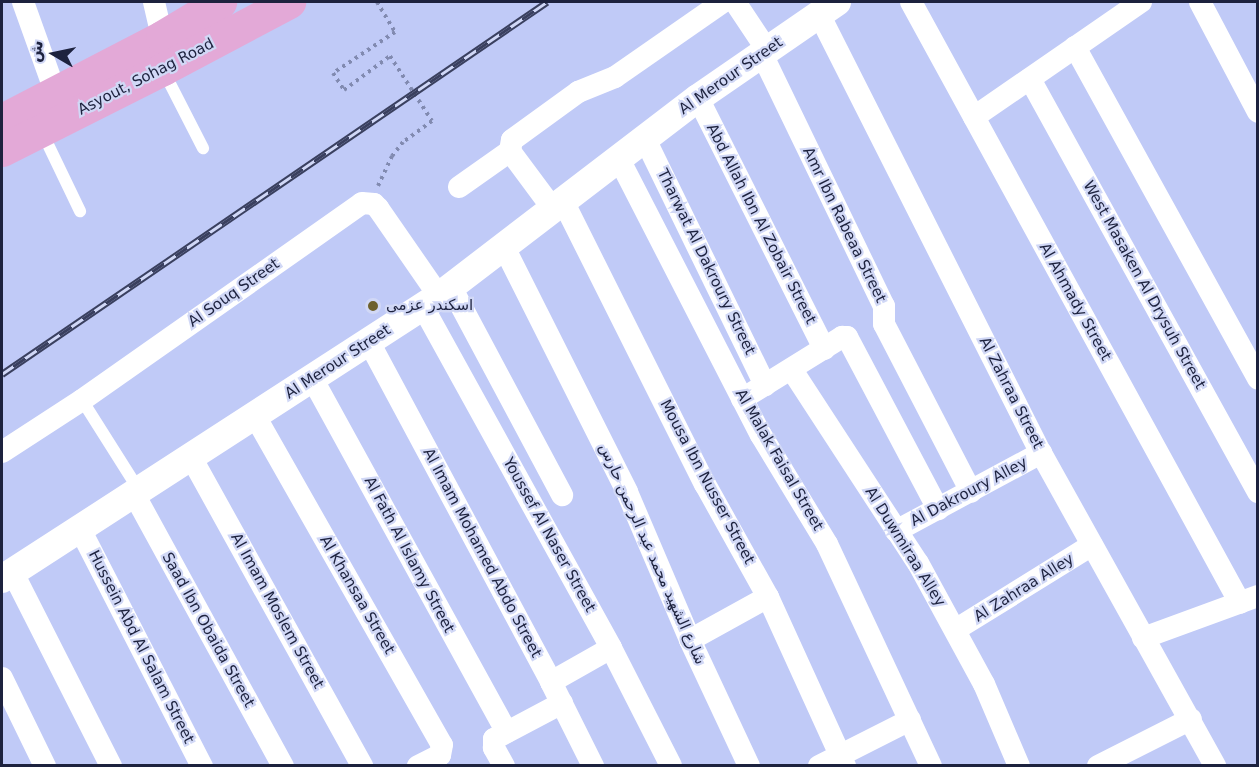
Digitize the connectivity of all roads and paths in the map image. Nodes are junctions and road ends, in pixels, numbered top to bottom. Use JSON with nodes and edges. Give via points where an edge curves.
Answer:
{"nodes":[{"id":1,"x":23,"y":2,"type":"edge"},
{"id":2,"x":154,"y":2,"type":"edge"},
{"id":3,"x":220,"y":2,"type":"edge"},
{"id":4,"x":289,"y":2,"type":"edge"},
{"id":5,"x":376,"y":2,"type":"edge"},
{"id":6,"x":723,"y":2,"type":"edge"},
{"id":7,"x":735,"y":2,"type":"edge"},
{"id":8,"x":911,"y":2,"type":"edge"},
{"id":9,"x":1142,"y":2,"type":"edge"},
{"id":10,"x":1200,"y":2,"type":"edge"},
{"id":11,"x":828,"y":8,"type":"edge"},
{"id":12,"x":1075,"y":47,"type":"junction"},
{"id":13,"x":764,"y":52,"type":"junction"},
{"id":14,"x":163,"y":53,"type":"junction"},
{"id":15,"x":1030,"y":79,"type":"junction"},
{"id":16,"x":56,"y":94,"type":"junction"},
{"id":17,"x":698,"y":98,"type":"junction"},
{"id":18,"x":1257,"y":112,"type":"edge"},
{"id":19,"x":974,"y":117,"type":"junction"},
{"id":20,"x":2,"y":120,"type":"edge"},
{"id":21,"x":41,"y":131,"type":"junction"},
{"id":22,"x":645,"y":139,"type":"junction"},
{"id":23,"x":203,"y":147,"type":"dead end"},
{"id":24,"x":2,"y":150,"type":"edge"},
{"id":25,"x":510,"y":151,"type":"junction"},
{"id":26,"x":619,"y":159,"type":"junction"},
{"id":27,"x":459,"y":188,"type":"dead end"},
{"id":28,"x":374,"y":204,"type":"junction"},
{"id":29,"x":558,"y":205,"type":"junction"},
{"id":30,"x":80,"y":211,"type":"dead end"},
{"id":31,"x":504,"y":247,"type":"junction"},
{"id":32,"x":438,"y":296,"type":"junction"},
{"id":33,"x":369,"y":342,"type":"junction"},
{"id":34,"x":824,"y":349,"type":"junction"},
{"id":35,"x":792,"y":370,"type":"junction"},
{"id":36,"x":312,"y":378,"type":"junction"},
{"id":37,"x":1257,"y":379,"type":"edge"},
{"id":38,"x":765,"y":385,"type":"junction"},
{"id":39,"x":742,"y":399,"type":"junction"},
{"id":40,"x":82,"y":400,"type":"junction"},
{"id":41,"x":255,"y":416,"type":"junction"},
{"id":42,"x":2,"y":452,"type":"edge"},
{"id":43,"x":1041,"y":453,"type":"junction"},
{"id":44,"x":191,"y":457,"type":"junction"},
{"id":45,"x":136,"y":492,"type":"junction"},
{"id":46,"x":971,"y":492,"type":"junction"},
{"id":47,"x":1257,"y":492,"type":"edge"},
{"id":48,"x":562,"y":495,"type":"dead end"},
{"id":49,"x":938,"y":509,"type":"junction"},
{"id":50,"x":80,"y":529,"type":"junction"},
{"id":51,"x":896,"y":531,"type":"junction"},
{"id":52,"x":1092,"y":545,"type":"junction"},
{"id":53,"x":7,"y":575,"type":"edge"},
{"id":54,"x":768,"y":597,"type":"junction"},
{"id":55,"x":1249,"y":600,"type":"edge"},
{"id":56,"x":956,"y":630,"type":"junction"},
{"id":57,"x":1143,"y":638,"type":"junction"},
{"id":58,"x":690,"y":640,"type":"junction"},
{"id":59,"x":610,"y":648,"type":"junction"},
{"id":60,"x":2,"y":678,"type":"edge"},
{"id":61,"x":551,"y":682,"type":"junction"},
{"id":62,"x":562,"y":703,"type":"junction"},
{"id":63,"x":1191,"y":719,"type":"junction"},
{"id":64,"x":910,"y":720,"type":"junction"},
{"id":65,"x":507,"y":732,"type":"junction"},
{"id":66,"x":1135,"y":757,"type":"edge"},
{"id":67,"x":842,"y":760,"type":"edge"},
{"id":68,"x":45,"y":765,"type":"edge"},
{"id":69,"x":111,"y":765,"type":"edge"},
{"id":70,"x":202,"y":765,"type":"edge"},
{"id":71,"x":283,"y":765,"type":"edge"},
{"id":72,"x":362,"y":765,"type":"edge"},
{"id":73,"x":418,"y":765,"type":"edge"},
{"id":74,"x":504,"y":765,"type":"edge"},
{"id":75,"x":593,"y":765,"type":"edge"},
{"id":76,"x":671,"y":765,"type":"edge"},
{"id":77,"x":749,"y":765,"type":"edge"},
{"id":78,"x":819,"y":765,"type":"edge"},
{"id":79,"x":931,"y":765,"type":"edge"},
{"id":80,"x":1019,"y":765,"type":"edge"},
{"id":81,"x":1098,"y":765,"type":"edge"},
{"id":82,"x":1215,"y":765,"type":"edge"}],
"edges":[{"from":1,"to":16,"type":"street"},
{"from":2,"to":14,"type":"street"},
{"from":3,"to":14,"type":"main road","name":"Asyout, Sohag Road"},
{"from":4,"to":14,"type":"main road","name":"Asyout, Sohag Road"},
{"from":5,"to":28,"type":"path","via":[[395,32],[333,73],[344,90],[390,56],[432,121],[403,142],[392,156]]},
{"from":6,"to":25,"type":"street","via":[[615,77],[578,92],[512,140]]},
{"from":7,"to":13,"type":"street","name":"Amr Ibn Rabeaa Street"},
{"from":8,"to":19,"type":"street","name":"Al Ahmady Street"},
{"from":9,"to":12,"type":"street"},
{"from":10,"to":18,"type":"street"},
{"from":11,"to":13,"type":"street","name":"Al Merour Street"},
{"from":11,"to":43,"type":"street","name":"Al Zahraa Street"},
{"from":12,"to":15,"type":"street"},
{"from":12,"to":37,"type":"street"},
{"from":13,"to":17,"type":"street","name":"Al Merour Street"},
{"from":13,"to":46,"type":"street","name":"Amr Ibn Rabeaa Street","via":[[884,306],[884,324]]},
{"from":14,"to":16,"type":"main road","name":"Asyout, Sohag Road"},
{"from":14,"to":21,"type":"main road","name":"Asyout, Sohag Road"},
{"from":14,"to":23,"type":"lane"},
{"from":15,"to":19,"type":"street"},
{"from":15,"to":47,"type":"street","name":"West Masaken Al Drysuh Street"},
{"from":16,"to":20,"type":"main road","name":"Asyout, Sohag Road"},
{"from":17,"to":22,"type":"street","name":"Al Merour Street"},
{"from":17,"to":34,"type":"street","name":"Abd Allah Ibn Al Zobair Street"},
{"from":19,"to":55,"type":"street","name":"Al Ahmady Street"},
{"from":21,"to":24,"type":"main road","name":"Asyout, Sohag Road"},
{"from":21,"to":30,"type":"lane"},
{"from":22,"to":26,"type":"street","name":"Al Merour Street"},
{"from":22,"to":38,"type":"street","name":"Tharwat Al Dakroury Street"},
{"from":25,"to":27,"type":"street"},
{"from":25,"to":29,"type":"street","name":"Mousa Ibn Nusser Street"},
{"from":26,"to":29,"type":"street","name":"Al Merour Street"},
{"from":26,"to":39,"type":"street","name":"Al Malak Faisal Street"},
{"from":28,"to":32,"type":"street"},
{"from":28,"to":40,"type":"street","name":"Al Souq Street","via":[[357,206]]},
{"from":29,"to":31,"type":"street","name":"Al Merour Street"},
{"from":29,"to":54,"type":"street","name":"Mousa Ibn Nusser Street"},
{"from":31,"to":32,"type":"street","name":"Al Merour Street"},
{"from":31,"to":58,"type":"street","name":"شارع الشهيد محمد عبد الرحمن حارس","via":[[627,492]]},
{"from":32,"to":33,"type":"street","name":"Al Merour Street"},
{"from":32,"to":48,"type":"street"},
{"from":32,"to":59,"type":"street","name":"Youssef Al Naser Street"},
{"from":33,"to":36,"type":"street","name":"Al Merour Street"},
{"from":33,"to":61,"type":"street","name":"Al Imam Mohamed Abdo Street"},
{"from":34,"to":35,"type":"street"},
{"from":34,"to":49,"type":"street","via":[[847,337]]},
{"from":35,"to":38,"type":"street"},
{"from":35,"to":51,"type":"street","name":"Al Duwmiraa Alley"},
{"from":36,"to":41,"type":"street","name":"Al Merour Street"},
{"from":36,"to":65,"type":"street","name":"Al Fath Al Islamy Street"},
{"from":38,"to":39,"type":"street"},
{"from":39,"to":64,"type":"street","name":"Al Malak Faisal Street","via":[[827,544]]},
{"from":40,"to":42,"type":"street","name":"Al Souq Street"},
{"from":40,"to":45,"type":"lane"},
{"from":41,"to":44,"type":"street","name":"Al Merour Street"},
{"from":41,"to":73,"type":"street","name":"Al Khansaa Street","via":[[442,745],[440,755]]},
{"from":43,"to":46,"type":"street","name":"Al Dakroury Alley"},
{"from":43,"to":52,"type":"street","name":"Al Zahraa Street"},
{"from":44,"to":45,"type":"street","name":"Al Merour Street"},
{"from":44,"to":72,"type":"street","name":"Al Imam Moslem Street"},
{"from":45,"to":50,"type":"street","name":"Al Merour Street"},
{"from":45,"to":71,"type":"street","name":"Saad Ibn Obaida Street"},
{"from":46,"to":49,"type":"street","name":"Al Dakroury Alley"},
{"from":49,"to":51,"type":"street","name":"Al Dakroury Alley"},
{"from":50,"to":53,"type":"street","name":"Al Merour Street"},
{"from":50,"to":70,"type":"street","name":"Hussein Abd Al Salam Street"},
{"from":51,"to":56,"type":"street","name":"Al Duwmiraa Alley"},
{"from":52,"to":56,"type":"street","name":"Al Zahraa Alley"},
{"from":52,"to":57,"type":"street","name":"Al Zahraa Street"},
{"from":53,"to":69,"type":"street"},
{"from":54,"to":58,"type":"street"},
{"from":54,"to":67,"type":"street","name":"Mousa Ibn Nusser Street"},
{"from":55,"to":57,"type":"street"},
{"from":56,"to":80,"type":"street","name":"Al Duwmiraa Alley"},
{"from":57,"to":63,"type":"street","name":"Al Zahraa Street"},
{"from":58,"to":77,"type":"street","name":"شارع الشهيد محمد عبد الرحمن حارس"},
{"from":59,"to":61,"type":"street"},
{"from":59,"to":76,"type":"street","name":"Youssef Al Naser Street"},
{"from":60,"to":68,"type":"street"},
{"from":61,"to":62,"type":"street","name":"Al Imam Mohamed Abdo Street"},
{"from":62,"to":65,"type":"street"},
{"from":62,"to":75,"type":"street","name":"Al Imam Mohamed Abdo Street"},
{"from":63,"to":66,"type":"street"},
{"from":63,"to":82,"type":"street","name":"Al Zahraa Street"},
{"from":64,"to":67,"type":"street"},
{"from":64,"to":79,"type":"street","name":"Al Malak Faisal Street"},
{"from":65,"to":74,"type":"street","via":[[494,739],[493,744]]},
{"from":66,"to":81,"type":"street"},
{"from":67,"to":78,"type":"street"}]}
